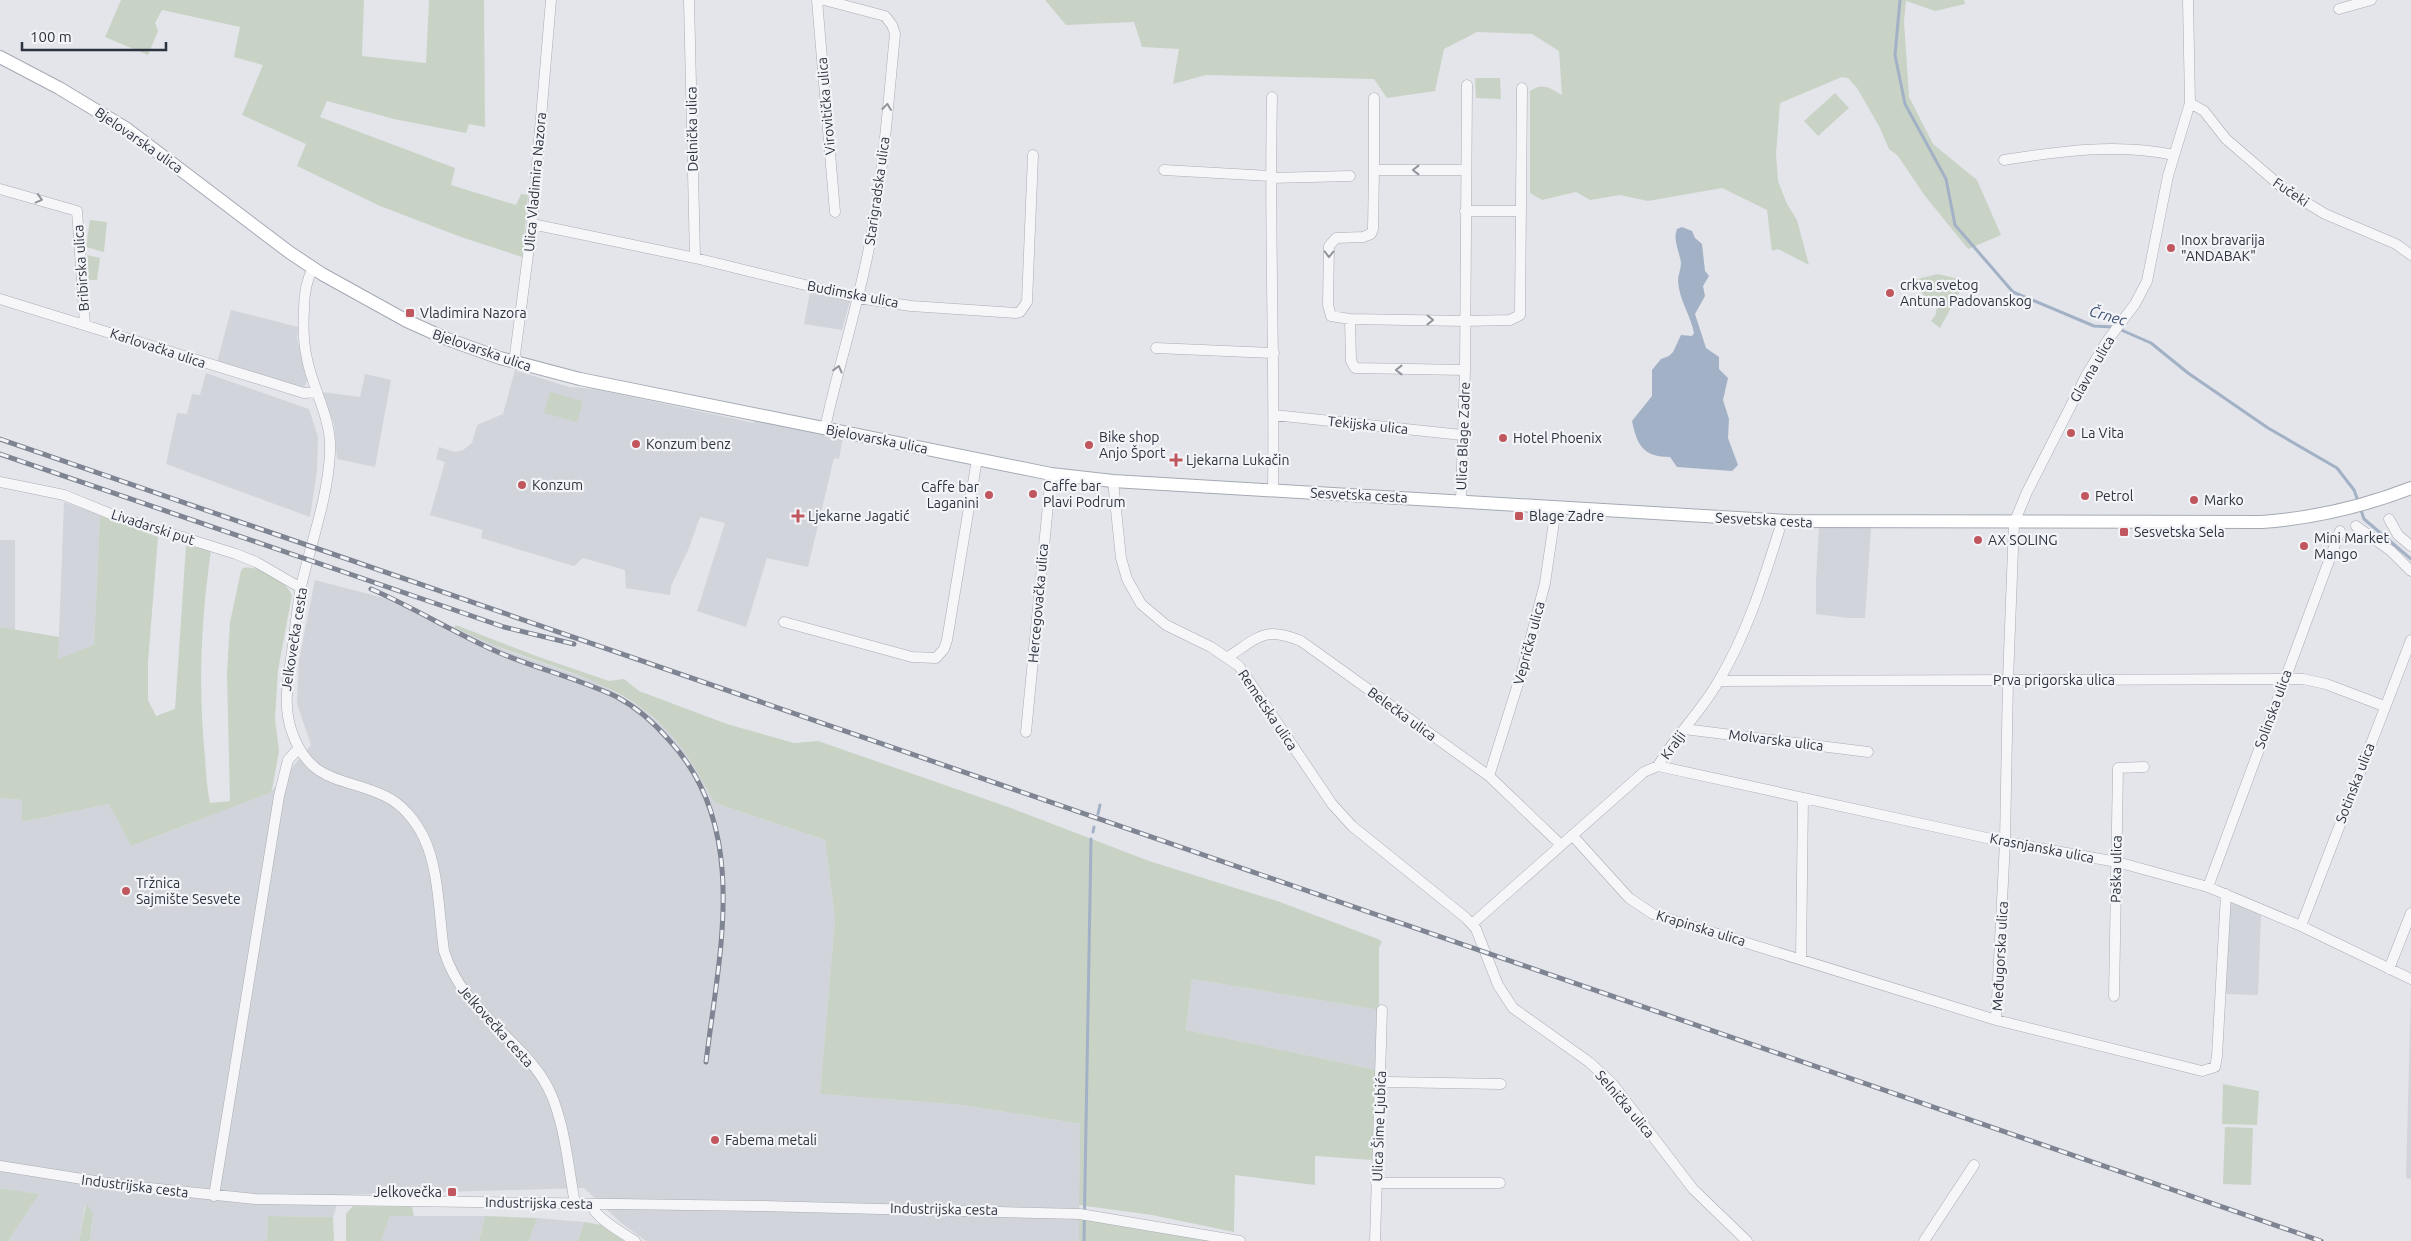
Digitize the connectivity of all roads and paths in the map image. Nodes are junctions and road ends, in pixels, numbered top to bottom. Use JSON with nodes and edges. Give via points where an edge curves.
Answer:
{"nodes":[{"id":1,"x":551,"y":0,"type":"edge"},
{"id":2,"x":689,"y":0,"type":"edge"},
{"id":3,"x":817,"y":0,"type":"edge"},
{"id":4,"x":824,"y":0,"type":"edge"},
{"id":5,"x":2188,"y":0,"type":"edge"},
{"id":6,"x":2370,"y":0,"type":"edge"},
{"id":7,"x":2339,"y":9,"type":"dead end"},
{"id":8,"x":0,"y":57,"type":"edge"},
{"id":9,"x":1467,"y":85,"type":"dead end"},
{"id":10,"x":1522,"y":88,"type":"dead end"},
{"id":11,"x":1272,"y":97,"type":"dead end"},
{"id":12,"x":1374,"y":98,"type":"dead end"},
{"id":13,"x":2190,"y":103,"type":"junction"},
{"id":14,"x":1033,"y":155,"type":"dead end"},
{"id":15,"x":2174,"y":155,"type":"junction"},
{"id":16,"x":2004,"y":160,"type":"dead end"},
{"id":17,"x":1164,"y":170,"type":"dead end"},
{"id":18,"x":1374,"y":170,"type":"junction"},
{"id":19,"x":1465,"y":170,"type":"junction"},
{"id":20,"x":1350,"y":176,"type":"dead end"},
{"id":21,"x":1270,"y":177,"type":"junction"},
{"id":22,"x":0,"y":189,"type":"edge"},
{"id":23,"x":1465,"y":211,"type":"junction"},
{"id":24,"x":1520,"y":211,"type":"junction"},
{"id":25,"x":835,"y":212,"type":"dead end"},
{"id":26,"x":532,"y":224,"type":"junction"},
{"id":27,"x":2411,"y":255,"type":"edge"},
{"id":28,"x":695,"y":258,"type":"junction"},
{"id":29,"x":313,"y":268,"type":"junction"},
{"id":30,"x":858,"y":298,"type":"junction"},
{"id":31,"x":0,"y":299,"type":"edge"},
{"id":32,"x":1350,"y":320,"type":"junction"},
{"id":33,"x":1465,"y":321,"type":"junction"},
{"id":34,"x":85,"y":324,"type":"junction"},
{"id":35,"x":1156,"y":348,"type":"dead end"},
{"id":36,"x":1274,"y":353,"type":"junction"},
{"id":37,"x":516,"y":363,"type":"junction"},
{"id":38,"x":1465,"y":370,"type":"junction"},
{"id":39,"x":317,"y":392,"type":"junction"},
{"id":40,"x":1274,"y":415,"type":"junction"},
{"id":41,"x":827,"y":422,"type":"junction"},
{"id":42,"x":1462,"y":435,"type":"junction"},
{"id":43,"x":977,"y":459,"type":"junction"},
{"id":44,"x":1051,"y":474,"type":"junction"},
{"id":45,"x":1113,"y":481,"type":"junction"},
{"id":46,"x":0,"y":482,"type":"edge"},
{"id":47,"x":2411,"y":488,"type":"edge"},
{"id":48,"x":1273,"y":490,"type":"junction"},
{"id":49,"x":1461,"y":501,"type":"junction"},
{"id":50,"x":1556,"y":508,"type":"junction"},
{"id":51,"x":2389,"y":519,"type":"dead end"},
{"id":52,"x":2014,"y":523,"type":"junction"},
{"id":53,"x":2356,"y":526,"type":"dead end"},
{"id":54,"x":1779,"y":531,"type":"dead end"},
{"id":55,"x":2340,"y":531,"type":"dead end"},
{"id":56,"x":2411,"y":546,"type":"edge"},
{"id":57,"x":2411,"y":571,"type":"edge"},
{"id":58,"x":301,"y":588,"type":"junction"},
{"id":59,"x":784,"y":622,"type":"dead end"},
{"id":60,"x":2411,"y":640,"type":"edge"},
{"id":61,"x":1228,"y":657,"type":"junction"},
{"id":62,"x":2008,"y":680,"type":"junction"},
{"id":63,"x":2283,"y":680,"type":"junction"},
{"id":64,"x":1719,"y":681,"type":"junction"},
{"id":65,"x":2384,"y":706,"type":"junction"},
{"id":66,"x":1684,"y":729,"type":"junction"},
{"id":67,"x":1026,"y":732,"type":"dead end"},
{"id":68,"x":299,"y":748,"type":"junction"},
{"id":69,"x":1868,"y":752,"type":"dead end"},
{"id":70,"x":1658,"y":766,"type":"junction"},
{"id":71,"x":2144,"y":767,"type":"dead end"},
{"id":72,"x":1489,"y":776,"type":"junction"},
{"id":73,"x":1804,"y":798,"type":"junction"},
{"id":74,"x":1572,"y":835,"type":"junction"},
{"id":75,"x":2005,"y":842,"type":"junction"},
{"id":76,"x":1561,"y":845,"type":"junction"},
{"id":77,"x":2117,"y":862,"type":"junction"},
{"id":78,"x":2208,"y":887,"type":"junction"},
{"id":79,"x":2226,"y":894,"type":"junction"},
{"id":80,"x":2411,"y":913,"type":"edge"},
{"id":81,"x":1472,"y":924,"type":"junction"},
{"id":82,"x":2300,"y":926,"type":"junction"},
{"id":83,"x":1801,"y":958,"type":"junction"},
{"id":84,"x":2389,"y":969,"type":"junction"},
{"id":85,"x":2411,"y":979,"type":"edge"},
{"id":86,"x":2114,"y":996,"type":"dead end"},
{"id":87,"x":1382,"y":1010,"type":"dead end"},
{"id":88,"x":1996,"y":1020,"type":"junction"},
{"id":89,"x":1381,"y":1084,"type":"junction"},
{"id":90,"x":1501,"y":1084,"type":"dead end"},
{"id":91,"x":1974,"y":1165,"type":"dead end"},
{"id":92,"x":0,"y":1166,"type":"edge"},
{"id":93,"x":1376,"y":1183,"type":"junction"},
{"id":94,"x":1500,"y":1183,"type":"dead end"},
{"id":95,"x":214,"y":1196,"type":"junction"},
{"id":96,"x":575,"y":1204,"type":"junction"},
{"id":97,"x":592,"y":1204,"type":"junction"},
{"id":98,"x":635,"y":1241,"type":"edge"},
{"id":99,"x":1240,"y":1241,"type":"edge"},
{"id":100,"x":1375,"y":1241,"type":"edge"},
{"id":101,"x":1746,"y":1241,"type":"edge"},
{"id":102,"x":1924,"y":1241,"type":"edge"}],
"edges":[{"from":1,"to":26,"type":"street","name":"Ulica Vladimira Nazora"},
{"from":2,"to":28,"type":"street","name":"Delnička ulica"},
{"from":3,"to":25,"type":"street","name":"Virovitička ulica"},
{"from":30,"to":4,"type":"street","name":"Starigradska ulica","one_way":true,"via":[[876,210],[896,34],[885,16]]},
{"from":5,"to":13,"type":"street","name":"Glavna ulica"},
{"from":6,"to":7,"type":"street"},
{"from":8,"to":29,"type":"main road","name":"Bjelovarska ulica","via":[[127,128]]},
{"from":9,"to":19,"type":"street","name":"Ulica Blage Zadre"},
{"from":10,"to":24,"type":"street"},
{"from":11,"to":21,"type":"street"},
{"from":12,"to":18,"type":"street"},
{"from":13,"to":15,"type":"street","name":"Glavna ulica"},
{"from":13,"to":27,"type":"street","name":"Fučeki","via":[[2204,111],[2226,139],[2284,189],[2325,214],[2396,244]]},
{"from":14,"to":30,"type":"street","name":"Budimska ulica","via":[[1027,302],[1020,312],[911,306]]},
{"from":15,"to":16,"type":"street","via":[[2118,149],[2064,151]]},
{"from":15,"to":52,"type":"street","name":"Glavna ulica","via":[[2146,281],[2087,374]]},
{"from":17,"to":21,"type":"street"},
{"from":19,"to":18,"type":"street","one_way":true},
{"from":18,"to":32,"type":"street","one_way":true,"via":[[1371,234],[1336,238],[1329,246],[1329,313],[1336,318]]},
{"from":19,"to":23,"type":"street","name":"Ulica Blage Zadre"},
{"from":20,"to":21,"type":"street"},
{"from":21,"to":36,"type":"street"},
{"from":22,"to":34,"type":"street","name":"Bribirska ulica","one_way":true,"via":[[77,211]]},
{"from":23,"to":24,"type":"street"},
{"from":23,"to":33,"type":"street","name":"Ulica Blage Zadre"},
{"from":24,"to":33,"type":"street","via":[[1520,315],[1510,320]]},
{"from":26,"to":28,"type":"street","name":"Budimska ulica"},
{"from":26,"to":37,"type":"street","name":"Ulica Vladimira Nazora"},
{"from":28,"to":30,"type":"street","name":"Budimska ulica"},
{"from":29,"to":37,"type":"main road","name":"Bjelovarska ulica","via":[[418,326]]},
{"from":29,"to":39,"type":"street","name":"Jelkovečka cesta","via":[[306,292],[303,326],[307,360]]},
{"from":41,"to":30,"type":"street","name":"Starigradska ulica","one_way":true,"via":[[837,371]]},
{"from":31,"to":34,"type":"street","name":"Karlovačka ulica"},
{"from":32,"to":33,"type":"street","one_way":true},
{"from":38,"to":32,"type":"street","name":"Ulica Blage Zadre","one_way":true,"via":[[1355,368],[1351,361]]},
{"from":33,"to":38,"type":"street","name":"Ulica Blage Zadre"},
{"from":34,"to":39,"type":"street","name":"Karlovačka ulica","via":[[304,393]]},
{"from":35,"to":36,"type":"street"},
{"from":36,"to":40,"type":"street"},
{"from":37,"to":41,"type":"main road","name":"Bjelovarska ulica","via":[[608,385]]},
{"from":38,"to":42,"type":"street","name":"Ulica Blage Zadre"},
{"from":39,"to":58,"type":"street","name":"Jelkovečka cesta","via":[[328,425],[331,448],[329,476]]},
{"from":40,"to":42,"type":"street","name":"Tekijska ulica"},
{"from":40,"to":48,"type":"street"},
{"from":41,"to":43,"type":"main road","name":"Bjelovarska ulica"},
{"from":42,"to":49,"type":"street","name":"Ulica Blage Zadre"},
{"from":43,"to":44,"type":"main road","name":"Bjelovarska ulica"},
{"from":43,"to":59,"type":"street","via":[[947,640],[936,658],[912,657]]},
{"from":44,"to":45,"type":"main road","name":"Bjelovarska ulica"},
{"from":44,"to":67,"type":"street","name":"Hercegovačka ulica"},
{"from":45,"to":48,"type":"main road","name":"Sesvetska cesta"},
{"from":45,"to":61,"type":"street","name":"Remetska ulica","via":[[1121,558],[1133,593],[1150,613],[1166,625]]},
{"from":46,"to":58,"type":"street","name":"Livadarski put","via":[[64,495],[118,517],[236,554]]},
{"from":47,"to":52,"type":"main road","name":"Sesvetska cesta","via":[[2351,508],[2310,517],[2262,522]]},
{"from":48,"to":49,"type":"main road","name":"Sesvetska cesta"},
{"from":49,"to":50,"type":"main road","name":"Sesvetska cesta"},
{"from":50,"to":52,"type":"main road","name":"Sesvetska cesta","via":[[1815,522]]},
{"from":50,"to":72,"type":"street","name":"Veprička ulica","via":[[1545,583],[1523,668]]},
{"from":51,"to":56,"type":"street","via":[[2398,535]]},
{"from":52,"to":62,"type":"street","name":"Međugorska ulica"},
{"from":53,"to":57,"type":"street","via":[[2391,551]]},
{"from":54,"to":64,"type":"street","name":"Kralji","via":[[1758,596]]},
{"from":55,"to":63,"type":"street","name":"Solinska ulica"},
{"from":58,"to":68,"type":"street","name":"Jelkovečka cesta","via":[[286,690],[289,726]]},
{"from":60,"to":65,"type":"street","name":"Sotinska ulica"},
{"from":61,"to":72,"type":"street","name":"Belečka ulica","via":[[1264,634],[1273,632],[1301,641]]},
{"from":61,"to":81,"type":"street","name":"Remetska ulica","via":[[1239,666],[1332,804],[1352,826]]},
{"from":62,"to":63,"type":"street","name":"Prva prigorska ulica"},
{"from":62,"to":64,"type":"street","name":"Prva prigorska ulica"},
{"from":62,"to":75,"type":"street","name":"Međugorska ulica"},
{"from":63,"to":65,"type":"street","name":"Prva prigorska ulica","via":[[2303,679],[2326,684]]},
{"from":63,"to":78,"type":"street","name":"Solinska ulica"},
{"from":64,"to":66,"type":"street","name":"Kralji"},
{"from":65,"to":82,"type":"street","name":"Sotinska ulica"},
{"from":66,"to":69,"type":"street","name":"Molvarska ulica"},
{"from":66,"to":70,"type":"street","name":"Kralji"},
{"from":68,"to":95,"type":"street","via":[[288,760],[279,796]]},
{"from":68,"to":96,"type":"street","name":"Jelkovečka cesta","via":[[313,766],[327,776],[385,795],[407,812],[423,837],[431,862],[448,965],[474,1005],[547,1086],[556,1109]]},
{"from":70,"to":73,"type":"street","name":"Krasnjanska ulica"},
{"from":70,"to":74,"type":"street","name":"Kralji","via":[[1644,772]]},
{"from":71,"to":77,"type":"street","name":"Paška ulica","via":[[2118,768]]},
{"from":72,"to":76,"type":"street","name":"Belečka ulica"},
{"from":73,"to":75,"type":"street","name":"Krasnjanska ulica"},
{"from":73,"to":83,"type":"street"},
{"from":74,"to":76,"type":"street","name":"Kralji"},
{"from":74,"to":83,"type":"street","name":"Krapinska ulica","via":[[1639,907]]},
{"from":75,"to":77,"type":"street","name":"Krasnjanska ulica"},
{"from":75,"to":88,"type":"street","name":"Međugorska ulica"},
{"from":76,"to":81,"type":"street","name":"Kralji"},
{"from":77,"to":78,"type":"street","name":"Krasnjanska ulica"},
{"from":77,"to":86,"type":"street","name":"Paška ulica"},
{"from":78,"to":79,"type":"street","name":"Krasnjanska ulica"},
{"from":79,"to":82,"type":"street","name":"Krasnjanska ulica"},
{"from":79,"to":88,"type":"street","name":"Međugorska ulica","via":[[2218,1056],[2212,1069],[2196,1070]]},
{"from":80,"to":84,"type":"street"},
{"from":81,"to":101,"type":"street","name":"Selnička ulica","via":[[1498,985],[1513,1008],[1606,1077],[1693,1189]]},
{"from":82,"to":84,"type":"street","name":"Krasnjanska ulica"},
{"from":83,"to":88,"type":"street","name":"Krapinska ulica"},
{"from":84,"to":85,"type":"street","name":"Krasnjanska ulica"},
{"from":87,"to":89,"type":"street","name":"Ulica Šime Ljubića"},
{"from":89,"to":90,"type":"street"},
{"from":89,"to":93,"type":"street","name":"Ulica Šime Ljubića"},
{"from":91,"to":102,"type":"street"},
{"from":92,"to":95,"type":"street","name":"Industrijska cesta"},
{"from":93,"to":94,"type":"street"},
{"from":93,"to":100,"type":"street","name":"Ulica Šime Ljubića"},
{"from":95,"to":96,"type":"street","name":"Industrijska cesta"},
{"from":96,"to":97,"type":"street","name":"Industrijska cesta"},
{"from":97,"to":98,"type":"street","via":[[598,1216]]},
{"from":97,"to":99,"type":"street","name":"Industrijska cesta","via":[[1085,1214]]}]}
